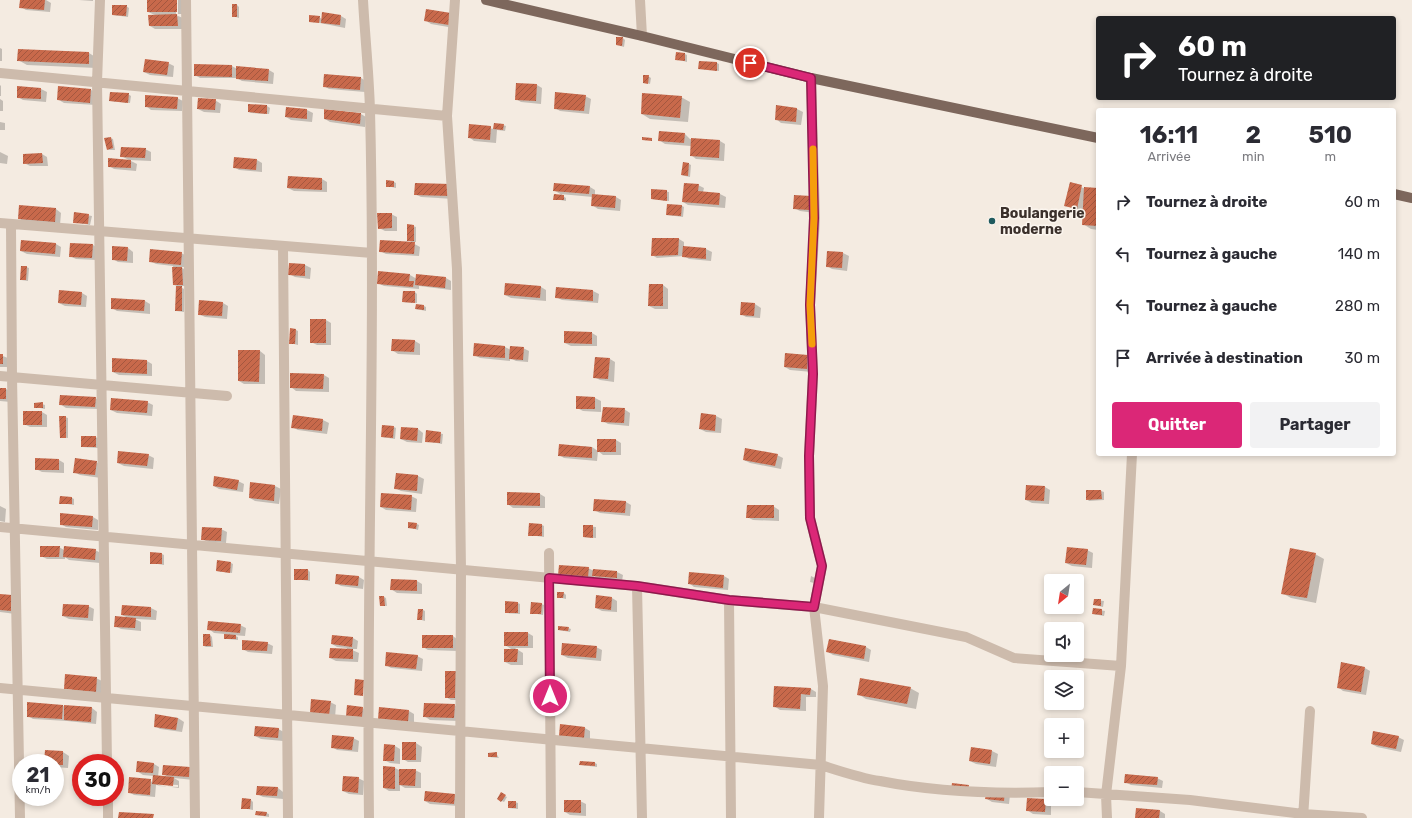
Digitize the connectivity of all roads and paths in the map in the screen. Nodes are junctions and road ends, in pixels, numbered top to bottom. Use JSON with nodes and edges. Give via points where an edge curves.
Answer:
{"nodes":[{"id":1,"x":100,"y":0,"type":"edge"},
{"id":2,"x":186,"y":0,"type":"edge"},
{"id":3,"x":363,"y":0,"type":"edge"},
{"id":4,"x":455,"y":0,"type":"edge"},
{"id":5,"x":486,"y":0,"type":"edge"},
{"id":6,"x":640,"y":0,"type":"edge"},
{"id":7,"x":642,"y":36,"type":"junction"},
{"id":8,"x":0,"y":73,"type":"edge"},
{"id":9,"x":811,"y":78,"type":"junction"},
{"id":10,"x":97,"y":82,"type":"junction"},
{"id":11,"x":186,"y":91,"type":"junction"},
{"id":12,"x":370,"y":109,"type":"junction"},
{"id":13,"x":447,"y":116,"type":"junction"},
{"id":14,"x":1096,"y":138,"type":"edge"},
{"id":15,"x":1396,"y":194,"type":"edge"},
{"id":16,"x":1412,"y":198,"type":"edge"},
{"id":17,"x":0,"y":223,"type":"edge"},
{"id":18,"x":11,"y":225,"type":"junction"},
{"id":19,"x":100,"y":231,"type":"junction"},
{"id":20,"x":189,"y":240,"type":"junction"},
{"id":21,"x":283,"y":247,"type":"junction"},
{"id":22,"x":372,"y":253,"type":"junction"},
{"id":23,"x":0,"y":376,"type":"edge"},
{"id":24,"x":12,"y":377,"type":"junction"},
{"id":25,"x":102,"y":385,"type":"junction"},
{"id":26,"x":190,"y":393,"type":"junction"},
{"id":27,"x":227,"y":396,"type":"dead end"},
{"id":28,"x":1132,"y":456,"type":"edge"},
{"id":29,"x":0,"y":527,"type":"edge"},
{"id":30,"x":14,"y":528,"type":"junction"},
{"id":31,"x":104,"y":536,"type":"junction"},
{"id":32,"x":192,"y":544,"type":"junction"},
{"id":33,"x":286,"y":553,"type":"junction"},
{"id":34,"x":549,"y":553,"type":"dead end"},
{"id":35,"x":370,"y":560,"type":"junction"},
{"id":36,"x":461,"y":570,"type":"junction"},
{"id":37,"x":549,"y":578,"type":"junction"},
{"id":38,"x":637,"y":586,"type":"junction"},
{"id":39,"x":729,"y":600,"type":"junction"},
{"id":40,"x":814,"y":607,"type":"junction"},
{"id":41,"x":1121,"y":666,"type":"junction"},
{"id":42,"x":0,"y":688,"type":"edge"},
{"id":43,"x":17,"y":690,"type":"junction"},
{"id":44,"x":106,"y":698,"type":"junction"},
{"id":45,"x":193,"y":707,"type":"junction"},
{"id":46,"x":1310,"y":711,"type":"dead end"},
{"id":47,"x":287,"y":716,"type":"junction"},
{"id":48,"x":368,"y":723,"type":"junction"},
{"id":49,"x":460,"y":732,"type":"junction"},
{"id":50,"x":550,"y":740,"type":"junction"},
{"id":51,"x":640,"y":748,"type":"junction"},
{"id":52,"x":107,"y":754,"type":"edge"},
{"id":53,"x":730,"y":757,"type":"junction"},
{"id":54,"x":821,"y":765,"type":"junction"},
{"id":55,"x":1044,"y":792,"type":"edge"},
{"id":56,"x":1084,"y":793,"type":"edge"},
{"id":57,"x":1106,"y":795,"type":"junction"},
{"id":58,"x":108,"y":806,"type":"edge"},
{"id":59,"x":1303,"y":816,"type":"edge"},
{"id":60,"x":20,"y":818,"type":"edge"},
{"id":61,"x":108,"y":818,"type":"edge"},
{"id":62,"x":195,"y":818,"type":"edge"},
{"id":63,"x":288,"y":818,"type":"edge"},
{"id":64,"x":369,"y":818,"type":"edge"},
{"id":65,"x":460,"y":818,"type":"edge"},
{"id":66,"x":551,"y":818,"type":"edge"},
{"id":67,"x":642,"y":818,"type":"edge"},
{"id":68,"x":731,"y":818,"type":"edge"},
{"id":69,"x":819,"y":818,"type":"edge"},
{"id":70,"x":1107,"y":818,"type":"edge"},
{"id":71,"x":1362,"y":818,"type":"edge"}],
"edges":[{"from":1,"to":10,"type":"street"},
{"from":2,"to":11,"type":"street"},
{"from":3,"to":12,"type":"street"},
{"from":4,"to":13,"type":"street"},
{"from":5,"to":7,"type":"main road"},
{"from":6,"to":7,"type":"street"},
{"from":7,"to":9,"type":"main road"},
{"from":8,"to":10,"type":"street"},
{"from":9,"to":14,"type":"main road"},
{"from":9,"to":40,"type":"street","via":[[814,218],[810,305],[813,374],[809,456],[810,518],[822,566]]},
{"from":10,"to":11,"type":"street"},
{"from":10,"to":19,"type":"street"},
{"from":11,"to":12,"type":"street"},
{"from":11,"to":20,"type":"street"},
{"from":12,"to":13,"type":"street"},
{"from":12,"to":22,"type":"street"},
{"from":13,"to":36,"type":"street","via":[[458,270]]},
{"from":15,"to":16,"type":"main road"},
{"from":17,"to":18,"type":"street"},
{"from":18,"to":19,"type":"street"},
{"from":18,"to":24,"type":"street"},
{"from":19,"to":20,"type":"street"},
{"from":19,"to":25,"type":"street"},
{"from":20,"to":21,"type":"street"},
{"from":20,"to":26,"type":"street"},
{"from":21,"to":22,"type":"street"},
{"from":21,"to":33,"type":"street"},
{"from":22,"to":35,"type":"street"},
{"from":23,"to":24,"type":"street"},
{"from":24,"to":25,"type":"street"},
{"from":24,"to":30,"type":"street"},
{"from":25,"to":26,"type":"street"},
{"from":25,"to":31,"type":"street"},
{"from":26,"to":27,"type":"street"},
{"from":26,"to":32,"type":"street"},
{"from":28,"to":41,"type":"street"},
{"from":29,"to":30,"type":"street"},
{"from":30,"to":31,"type":"street"},
{"from":30,"to":43,"type":"street"},
{"from":31,"to":32,"type":"street"},
{"from":31,"to":44,"type":"street"},
{"from":32,"to":33,"type":"street"},
{"from":32,"to":45,"type":"street"},
{"from":33,"to":35,"type":"street"},
{"from":33,"to":47,"type":"street"},
{"from":34,"to":37,"type":"street"},
{"from":35,"to":36,"type":"street"},
{"from":35,"to":48,"type":"street"},
{"from":36,"to":37,"type":"street"},
{"from":36,"to":49,"type":"street"},
{"from":37,"to":38,"type":"street"},
{"from":37,"to":50,"type":"street"},
{"from":38,"to":39,"type":"street"},
{"from":38,"to":51,"type":"street"},
{"from":39,"to":40,"type":"street"},
{"from":39,"to":53,"type":"street"},
{"from":40,"to":41,"type":"street","via":[[966,637],[1014,658]]},
{"from":40,"to":54,"type":"street","via":[[823,686]]},
{"from":41,"to":57,"type":"street"},
{"from":42,"to":43,"type":"street"},
{"from":43,"to":44,"type":"street"},
{"from":43,"to":60,"type":"street"},
{"from":44,"to":45,"type":"street"},
{"from":44,"to":52,"type":"street"},
{"from":45,"to":47,"type":"street"},
{"from":45,"to":62,"type":"street"},
{"from":46,"to":59,"type":"street"},
{"from":47,"to":48,"type":"street"},
{"from":47,"to":63,"type":"street"},
{"from":48,"to":49,"type":"street"},
{"from":48,"to":64,"type":"street"},
{"from":49,"to":50,"type":"street"},
{"from":49,"to":65,"type":"street"},
{"from":50,"to":51,"type":"street"},
{"from":50,"to":66,"type":"street"},
{"from":51,"to":53,"type":"street"},
{"from":51,"to":67,"type":"street"},
{"from":53,"to":54,"type":"street"},
{"from":53,"to":68,"type":"street"},
{"from":54,"to":55,"type":"street","via":[[879,781],[928,788],[1000,794]]},
{"from":54,"to":69,"type":"street"},
{"from":56,"to":57,"type":"street"},
{"from":57,"to":59,"type":"street","via":[[1190,800]]},
{"from":57,"to":70,"type":"street"},
{"from":58,"to":61,"type":"street"},
{"from":59,"to":71,"type":"street"}]}
